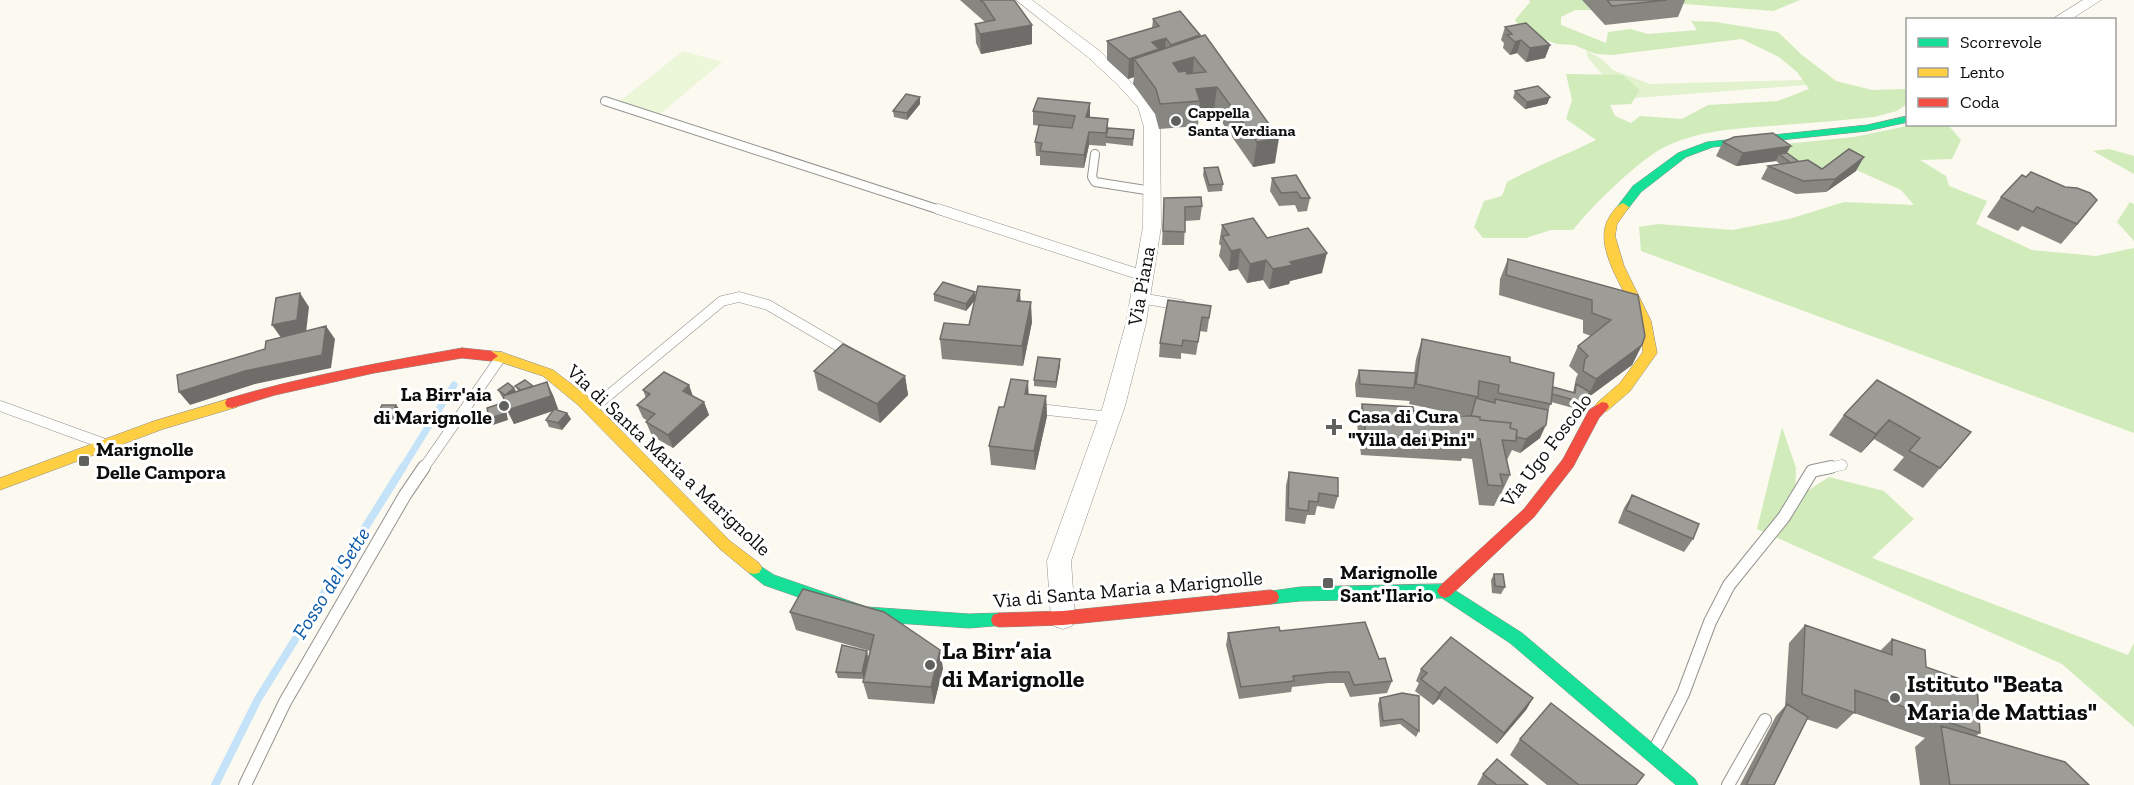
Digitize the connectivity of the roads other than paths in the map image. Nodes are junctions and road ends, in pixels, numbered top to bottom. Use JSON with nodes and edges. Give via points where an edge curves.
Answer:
{"nodes":[{"id":1,"x":1023,"y":0,"type":"edge"},
{"id":2,"x":2094,"y":0,"type":"edge"},
{"id":3,"x":2062,"y":18,"type":"edge"},
{"id":4,"x":605,"y":101,"type":"dead end"},
{"id":5,"x":1906,"y":119,"type":"edge"},
{"id":6,"x":1095,"y":154,"type":"dead end"},
{"id":7,"x":1152,"y":191,"type":"junction"},
{"id":8,"x":1144,"y":276,"type":"junction"},
{"id":9,"x":1140,"y":298,"type":"junction"},
{"id":10,"x":1187,"y":306,"type":"edge"},
{"id":11,"x":501,"y":357,"type":"junction"},
{"id":12,"x":855,"y":357,"type":"edge"},
{"id":13,"x":0,"y":406,"type":"edge"},
{"id":14,"x":592,"y":409,"type":"junction"},
{"id":15,"x":1039,"y":409,"type":"edge"},
{"id":16,"x":1110,"y":417,"type":"junction"},
{"id":17,"x":105,"y":444,"type":"junction"},
{"id":18,"x":1842,"y":465,"type":"dead end"},
{"id":19,"x":0,"y":484,"type":"edge"},
{"id":20,"x":1445,"y":591,"type":"junction"},
{"id":21,"x":1063,"y":618,"type":"junction"},
{"id":22,"x":1765,"y":720,"type":"dead end"},
{"id":23,"x":1653,"y":754,"type":"junction"},
{"id":24,"x":245,"y":785,"type":"edge"},
{"id":25,"x":1689,"y":785,"type":"edge"},
{"id":26,"x":1728,"y":785,"type":"edge"}],
"edges":[{"from":1,"to":7,"type":"street","name":"Via Piana","via":[[1095,55],[1146,106],[1152,127]]},
{"from":2,"to":3,"type":"street"},
{"from":4,"to":8,"type":"lane"},
{"from":5,"to":20,"type":"street","name":"Via Ugo Foscolo","via":[[1867,128],[1711,144],[1682,155],[1637,189],[1613,219],[1609,234],[1617,263],[1647,323],[1650,354],[1625,387],[1594,414],[1568,464],[1529,513]]},
{"from":6,"to":7,"type":"lane","via":[[1095,182]]},
{"from":7,"to":8,"type":"street","name":"Via Piana","via":[[1152,227]]},
{"from":8,"to":9,"type":"street","name":"Via Piana"},
{"from":9,"to":10,"type":"lane"},
{"from":9,"to":16,"type":"street","name":"Via Piana"},
{"from":11,"to":14,"type":"street","name":"Via di Santa Maria a Marignolle","via":[[548,373]]},
{"from":11,"to":17,"type":"street","name":"Via di Santa Maria a Marignolle","via":[[462,353],[374,368],[275,390]]},
{"from":11,"to":24,"type":"lane","via":[[405,495],[285,702]]},
{"from":12,"to":14,"type":"lane","via":[[768,305],[739,297],[722,301]]},
{"from":13,"to":17,"type":"lane"},
{"from":14,"to":21,"type":"street","name":"Via di Santa Maria a Marignolle","via":[[725,545],[769,580],[867,614],[969,621]]},
{"from":15,"to":16,"type":"lane"},
{"from":16,"to":21,"type":"street","name":"Via Piana","via":[[1059,561]]},
{"from":17,"to":19,"type":"street","name":"Via di Santa Maria a Marignolle"},
{"from":18,"to":23,"type":"lane","via":[[1812,471],[1784,517],[1729,585]]},
{"from":20,"to":21,"type":"street","name":"Via di Santa Maria a Marignolle","via":[[1300,594]]},
{"from":20,"to":23,"type":"street","via":[[1516,638]]},
{"from":22,"to":26,"type":"lane"},
{"from":23,"to":25,"type":"street"}]}
